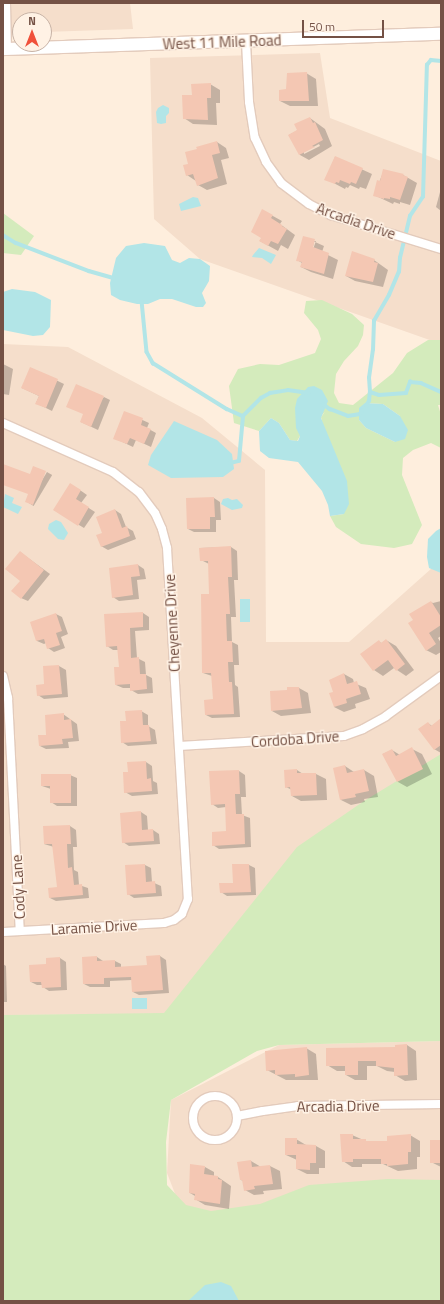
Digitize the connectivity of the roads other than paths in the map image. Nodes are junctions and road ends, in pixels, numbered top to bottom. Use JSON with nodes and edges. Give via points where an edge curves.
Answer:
{"nodes":[{"id":1,"x":6,"y":3,"type":"edge"},
{"id":2,"x":441,"y":34,"type":"edge"},
{"id":3,"x":246,"y":42,"type":"junction"},
{"id":4,"x":5,"y":49,"type":"edge"},
{"id":5,"x":441,"y":249,"type":"edge"},
{"id":6,"x":3,"y":423,"type":"edge"},
{"id":7,"x":3,"y":676,"type":"edge"},
{"id":8,"x":441,"y":676,"type":"edge"},
{"id":9,"x":179,"y":746,"type":"junction"},
{"id":10,"x":182,"y":914,"type":"joint"},
{"id":11,"x":20,"y":931,"type":"junction"},
{"id":12,"x":3,"y":932,"type":"edge"},
{"id":13,"x":441,"y":1104,"type":"edge"},
{"id":14,"x":237,"y":1116,"type":"junction"}],
"edges":[{"from":1,"to":4,"type":"street"},
{"from":2,"to":3,"type":"street","name":"West 11 Mile Road"},
{"from":3,"to":4,"type":"street","name":"West 11 Mile Road"},
{"from":3,"to":5,"type":"street","name":"Arcadia Drive","via":[[249,102],[255,138],[266,162],[281,183],[309,204],[331,215]]},
{"from":6,"to":9,"type":"street","name":"Cheyenne Drive","via":[[113,472],[133,486],[154,513],[167,548]]},
{"from":7,"to":11,"type":"street","name":"Cody Lane","via":[[8,698]]},
{"from":8,"to":9,"type":"street","name":"Cordoba Drive","via":[[386,716],[344,736]]},
{"from":9,"to":10,"type":"street","name":"Cheyenne Drive","via":[[188,899]]},
{"from":10,"to":11,"type":"street","name":"Laramie Drive","via":[[164,923]]},
{"from":11,"to":12,"type":"street","name":"Laramie Drive"},
{"from":13,"to":14,"type":"street","name":"Arcadia Drive","via":[[298,1106]]},
{"from":14,"to":14,"type":"street","via":[[234,1106],[228,1100],[214,1096],[201,1100],[196,1105],[192,1119],[202,1136],[216,1140],[230,1134],[235,1128]]}]}
